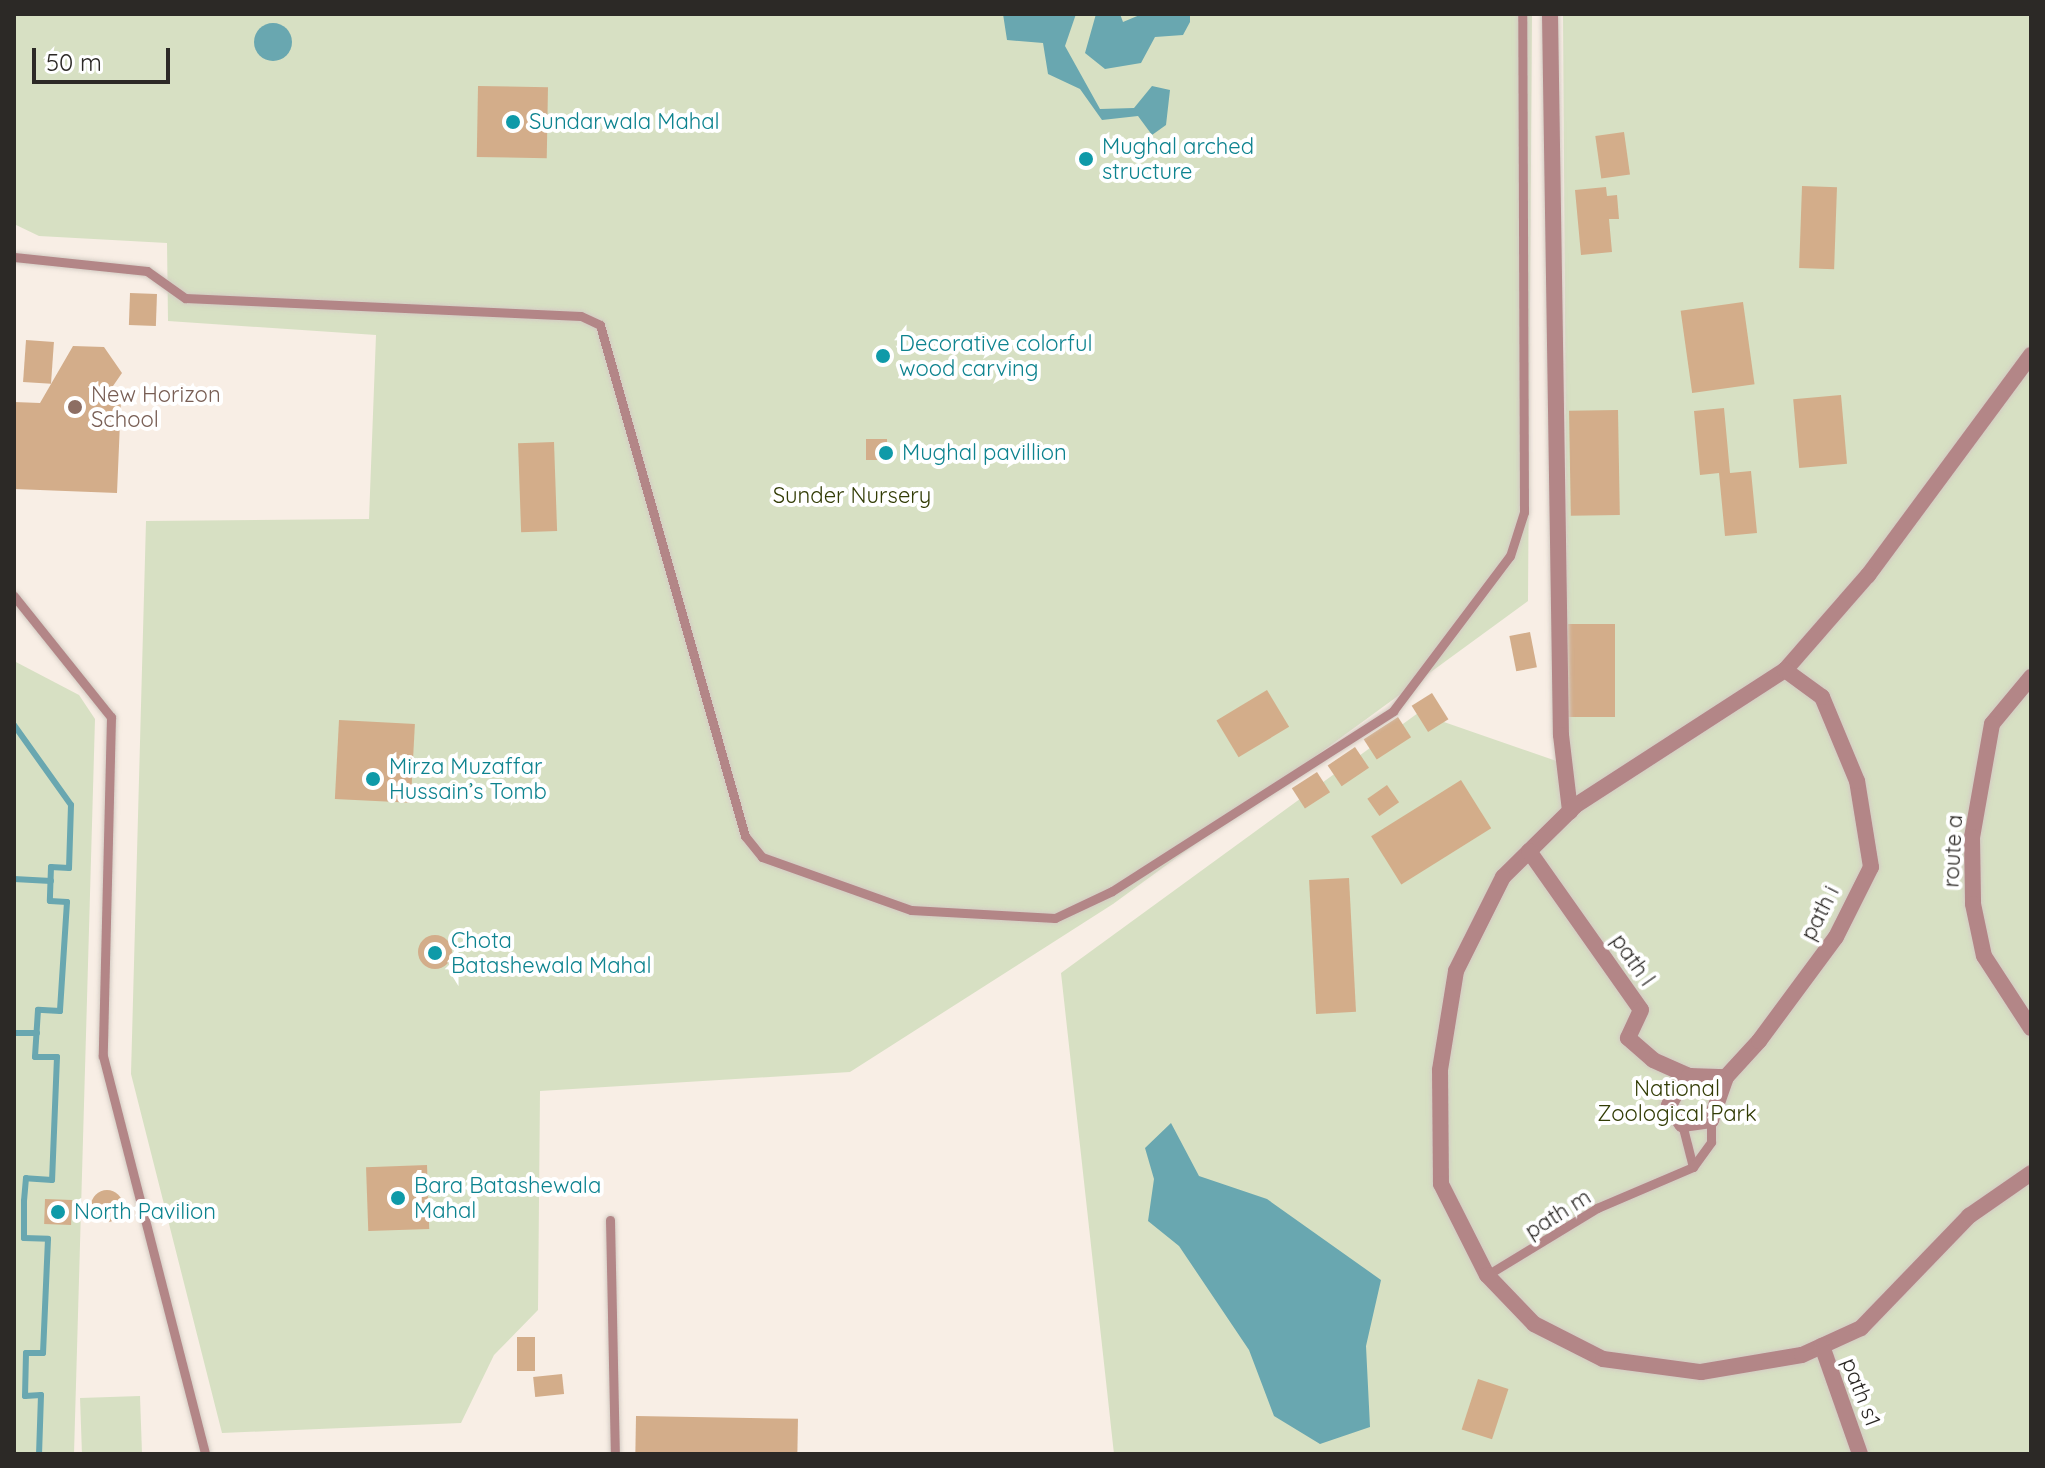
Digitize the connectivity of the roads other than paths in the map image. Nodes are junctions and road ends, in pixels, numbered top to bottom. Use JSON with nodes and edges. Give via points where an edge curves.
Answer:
{"nodes":[{"id":1,"x":1522,"y":14,"type":"edge"},
{"id":2,"x":1550,"y":14,"type":"edge"},
{"id":3,"x":14,"y":257,"type":"edge"},
{"id":4,"x":2031,"y":355,"type":"edge"},
{"id":5,"x":14,"y":596,"type":"edge"},
{"id":6,"x":1785,"y":670,"type":"junction"},
{"id":7,"x":2031,"y":677,"type":"edge"},
{"id":8,"x":1570,"y":811,"type":"junction"},
{"id":9,"x":1529,"y":851,"type":"junction"},
{"id":10,"x":2031,"y":1028,"type":"edge"},
{"id":11,"x":1689,"y":1076,"type":"junction"},
{"id":12,"x":1726,"y":1077,"type":"junction"},
{"id":13,"x":1711,"y":1120,"type":"junction"},
{"id":14,"x":1682,"y":1124,"type":"junction"},
{"id":15,"x":1693,"y":1167,"type":"junction"},
{"id":16,"x":2031,"y":1173,"type":"edge"},
{"id":17,"x":610,"y":1220,"type":"dead end"},
{"id":18,"x":1487,"y":1275,"type":"junction"},
{"id":19,"x":1822,"y":1346,"type":"junction"},
{"id":20,"x":205,"y":1454,"type":"edge"},
{"id":21,"x":615,"y":1454,"type":"edge"},
{"id":22,"x":1860,"y":1454,"type":"edge"}],
"edges":[{"from":1,"to":3,"type":"lane","via":[[1524,512],[1510,556],[1393,711],[1112,891],[1055,918],[911,910],[762,857],[745,836],[600,325],[581,316],[185,298],[147,271]]},
{"from":2,"to":8,"type":"street","via":[[1561,735]]},
{"from":4,"to":6,"type":"street","via":[[1868,575]]},
{"from":5,"to":20,"type":"lane","via":[[111,717],[103,1056]]},
{"from":6,"to":8,"type":"street"},
{"from":6,"to":12,"type":"street","name":"path i","via":[[1822,697],[1857,781],[1871,867],[1816,967]]},
{"from":7,"to":10,"type":"street","name":"route a","via":[[1992,724],[1972,837],[1973,904],[1984,956]]},
{"from":8,"to":9,"type":"street"},
{"from":9,"to":11,"type":"street","name":"path l","via":[[1641,1010],[1628,1038],[1653,1060]]},
{"from":9,"to":18,"type":"street","via":[[1503,877],[1456,971],[1440,1070],[1441,1184]]},
{"from":11,"to":12,"type":"street"},
{"from":11,"to":14,"type":"street","via":[[1669,1105]]},
{"from":12,"to":13,"type":"street","name":"path i"},
{"from":13,"to":14,"type":"street"},
{"from":13,"to":15,"type":"lane","via":[[1711,1142]]},
{"from":14,"to":15,"type":"lane"},
{"from":15,"to":18,"type":"lane","name":"path m","via":[[1597,1208]]},
{"from":16,"to":19,"type":"street","via":[[1969,1216],[1861,1328]]},
{"from":17,"to":21,"type":"lane"},
{"from":18,"to":19,"type":"street","via":[[1534,1324],[1603,1359],[1701,1372]]},
{"from":19,"to":22,"type":"street","name":"path s1"}]}
